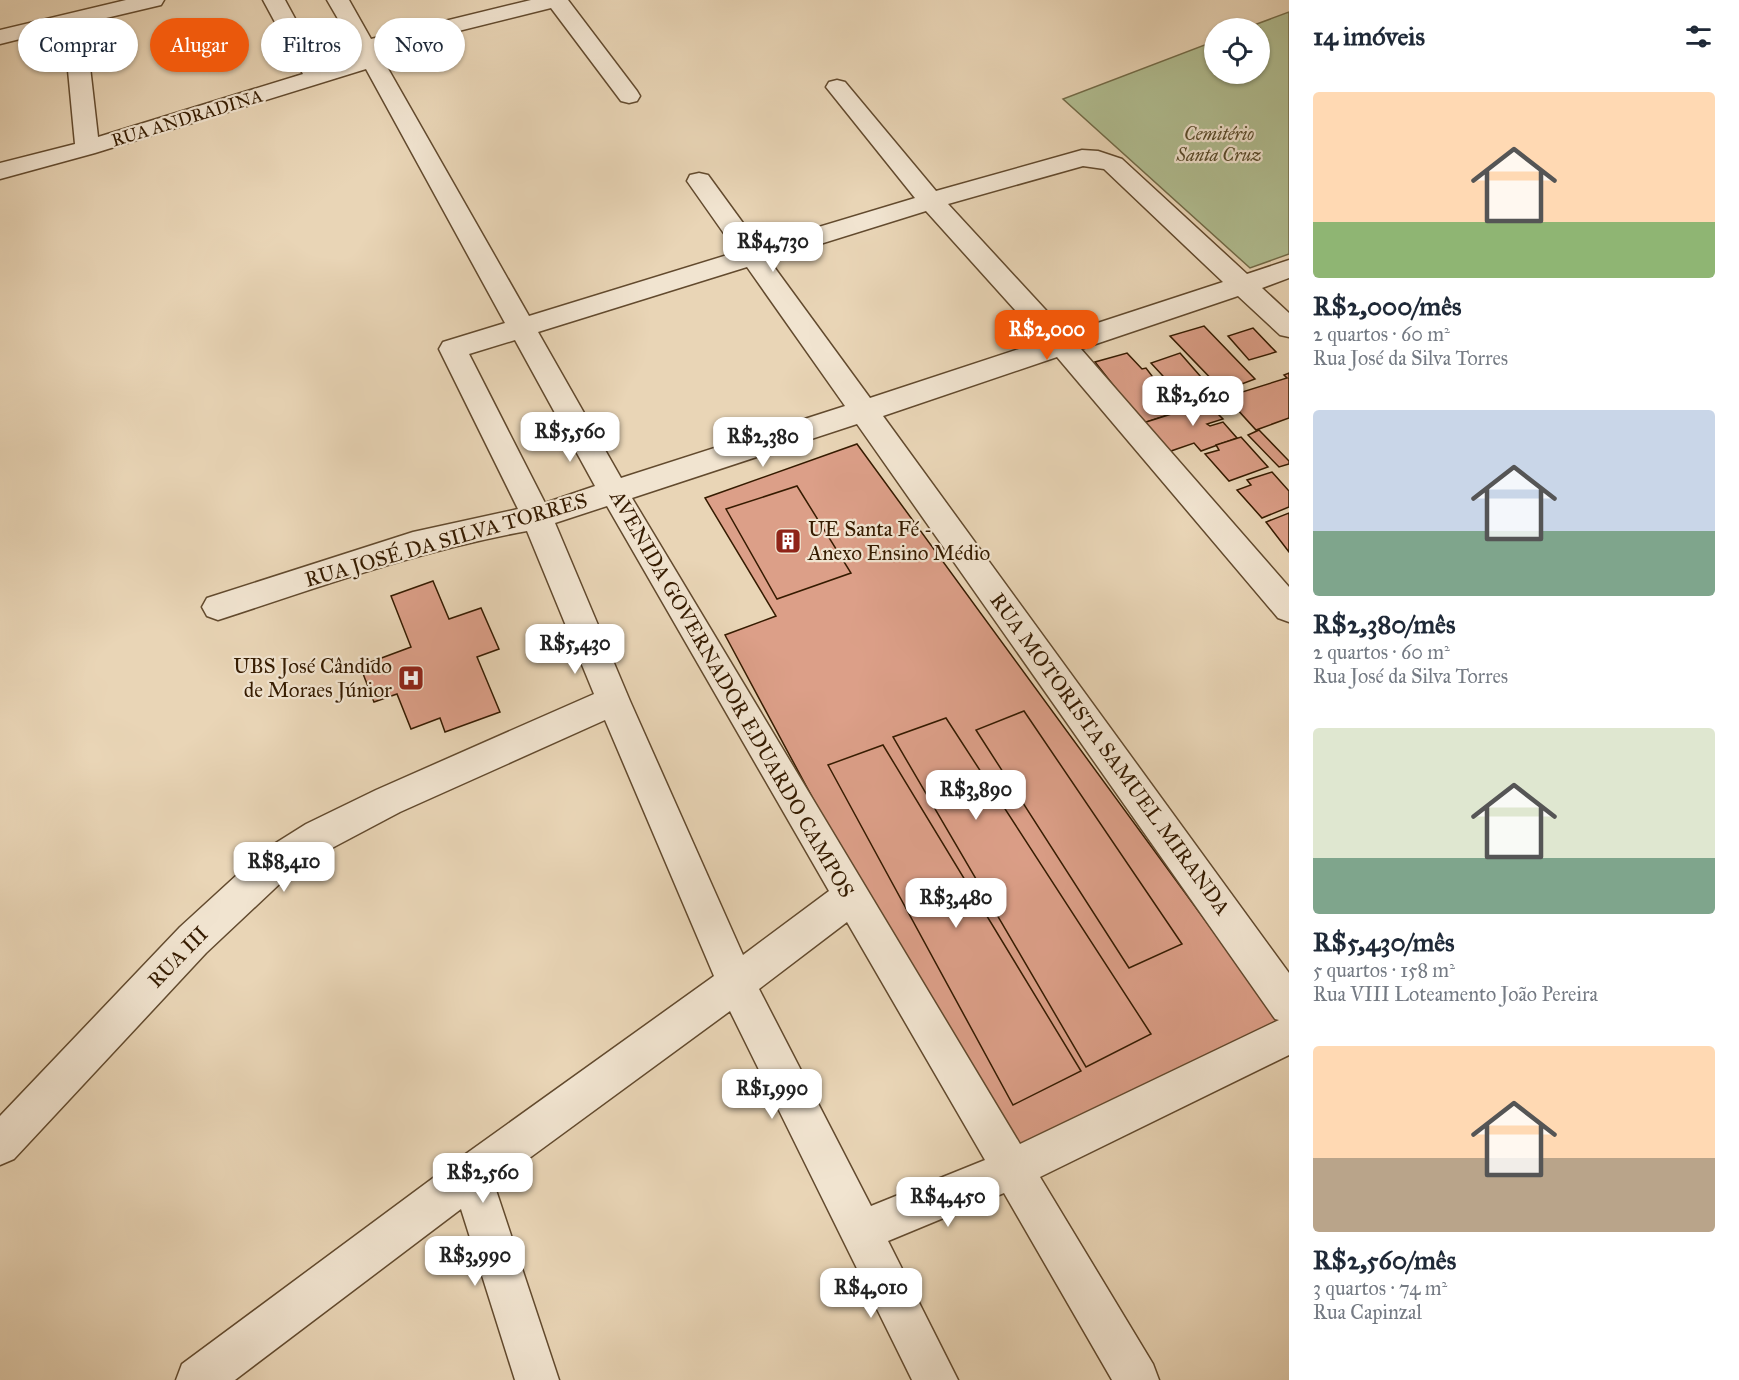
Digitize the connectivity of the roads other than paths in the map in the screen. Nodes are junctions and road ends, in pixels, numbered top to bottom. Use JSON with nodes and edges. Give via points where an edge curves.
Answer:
{"nodes":[{"id":1,"x":153,"y":0,"type":"edge"},
{"id":2,"x":274,"y":0,"type":"edge"},
{"id":3,"x":338,"y":0,"type":"edge"},
{"id":4,"x":556,"y":0,"type":"edge"},
{"id":5,"x":79,"y":18,"type":"edge"},
{"id":6,"x":284,"y":18,"type":"edge"},
{"id":7,"x":18,"y":33,"type":"edge"},
{"id":8,"x":0,"y":37,"type":"edge"},
{"id":9,"x":362,"y":45,"type":"edge"},
{"id":10,"x":365,"y":46,"type":"junction"},
{"id":11,"x":80,"y":72,"type":"edge"},
{"id":12,"x":314,"y":72,"type":"edge"},
{"id":13,"x":317,"y":78,"type":"junction"},
{"id":14,"x":837,"y":87,"type":"dead end"},
{"id":15,"x":629,"y":96,"type":"dead end"},
{"id":16,"x":87,"y":148,"type":"junction"},
{"id":17,"x":0,"y":171,"type":"edge"},
{"id":18,"x":699,"y":181,"type":"dead end"},
{"id":19,"x":931,"y":201,"type":"junction"},
{"id":20,"x":753,"y":256,"type":"junction"},
{"id":21,"x":1289,"y":269,"type":"edge"},
{"id":22,"x":1244,"y":284,"type":"junction"},
{"id":23,"x":520,"y":327,"type":"junction"},
{"id":24,"x":1289,"y":328,"type":"edge"},
{"id":25,"x":1062,"y":345,"type":"junction"},
{"id":26,"x":864,"y":411,"type":"junction"},
{"id":27,"x":613,"y":491,"type":"junction"},
{"id":28,"x":537,"y":517,"type":"junction"},
{"id":29,"x":218,"y":607,"type":"dead end"},
{"id":30,"x":1289,"y":609,"type":"edge"},
{"id":31,"x":613,"y":702,"type":"junction"},
{"id":32,"x":851,"y":897,"type":"junction"},
{"id":33,"x":736,"y":984,"type":"junction"},
{"id":34,"x":1289,"y":1005,"type":"edge"},
{"id":35,"x":1289,"y":1035,"type":"edge"},
{"id":36,"x":0,"y":1145,"type":"edge"},
{"id":37,"x":1012,"y":1169,"type":"junction"},
{"id":38,"x":471,"y":1176,"type":"junction"},
{"id":39,"x":861,"y":1231,"type":"junction"},
{"id":40,"x":198,"y":1380,"type":"edge"},
{"id":41,"x":537,"y":1380,"type":"edge"},
{"id":42,"x":936,"y":1380,"type":"edge"},
{"id":43,"x":1137,"y":1380,"type":"edge"}],
"edges":[{"from":1,"to":5,"type":"street"},
{"from":2,"to":6,"type":"street"},
{"from":3,"to":10,"type":"street","name":"AVENIDA GOVERNADOR EDUARDO CAMPOS"},
{"from":4,"to":10,"type":"street","name":"RUA ANDRADINA"},
{"from":4,"to":15,"type":"street"},
{"from":7,"to":8,"type":"street"},
{"from":9,"to":10,"type":"street"},
{"from":10,"to":13,"type":"street","name":"RUA ANDRADINA"},
{"from":10,"to":23,"type":"street","name":"AVENIDA GOVERNADOR EDUARDO CAMPOS"},
{"from":11,"to":16,"type":"street"},
{"from":12,"to":13,"type":"street"},
{"from":13,"to":16,"type":"street","name":"RUA ANDRADINA"},
{"from":14,"to":19,"type":"street"},
{"from":16,"to":17,"type":"street","name":"RUA ANDRADINA"},
{"from":18,"to":20,"type":"street","name":"RUA MOTORISTA SAMUEL MIRANDA"},
{"from":19,"to":20,"type":"street"},
{"from":19,"to":22,"type":"street","via":[[1082,158],[1098,159],[1113,164]]},
{"from":19,"to":25,"type":"street"},
{"from":20,"to":23,"type":"street"},
{"from":20,"to":26,"type":"street","name":"RUA MOTORISTA SAMUEL MIRANDA"},
{"from":21,"to":22,"type":"street","name":"RUA JOSÉ DA SILVA TORRES"},
{"from":22,"to":24,"type":"street"},
{"from":22,"to":25,"type":"street","name":"RUA JOSÉ DA SILVA TORRES"},
{"from":23,"to":27,"type":"street","name":"AVENIDA GOVERNADOR EDUARDO CAMPOS"},
{"from":23,"to":28,"type":"street","via":[[453,349]]},
{"from":25,"to":26,"type":"street","name":"RUA JOSÉ DA SILVA TORRES"},
{"from":25,"to":30,"type":"street"},
{"from":26,"to":27,"type":"street","name":"RUA JOSÉ DA SILVA TORRES"},
{"from":26,"to":34,"type":"street","name":"RUA MOTORISTA SAMUEL MIRANDA"},
{"from":27,"to":28,"type":"street","name":"RUA JOSÉ DA SILVA TORRES"},
{"from":27,"to":32,"type":"street","name":"AVENIDA GOVERNADOR EDUARDO CAMPOS"},
{"from":28,"to":29,"type":"street","name":"RUA JOSÉ DA SILVA TORRES","via":[[413,544]]},
{"from":28,"to":31,"type":"street"},
{"from":31,"to":33,"type":"street"},
{"from":31,"to":36,"type":"street","name":"RUA III","via":[[388,801],[276,863],[193,940]]},
{"from":32,"to":33,"type":"street"},
{"from":32,"to":37,"type":"street","name":"AVENIDA GOVERNADOR EDUARDO CAMPOS"},
{"from":33,"to":38,"type":"street"},
{"from":33,"to":39,"type":"street"},
{"from":35,"to":37,"type":"street"},
{"from":37,"to":39,"type":"street"},
{"from":37,"to":43,"type":"street","name":"AVENIDA GOVERNADOR EDUARDO CAMPOS"},
{"from":38,"to":40,"type":"street"},
{"from":38,"to":41,"type":"street"},
{"from":39,"to":42,"type":"street"}]}
